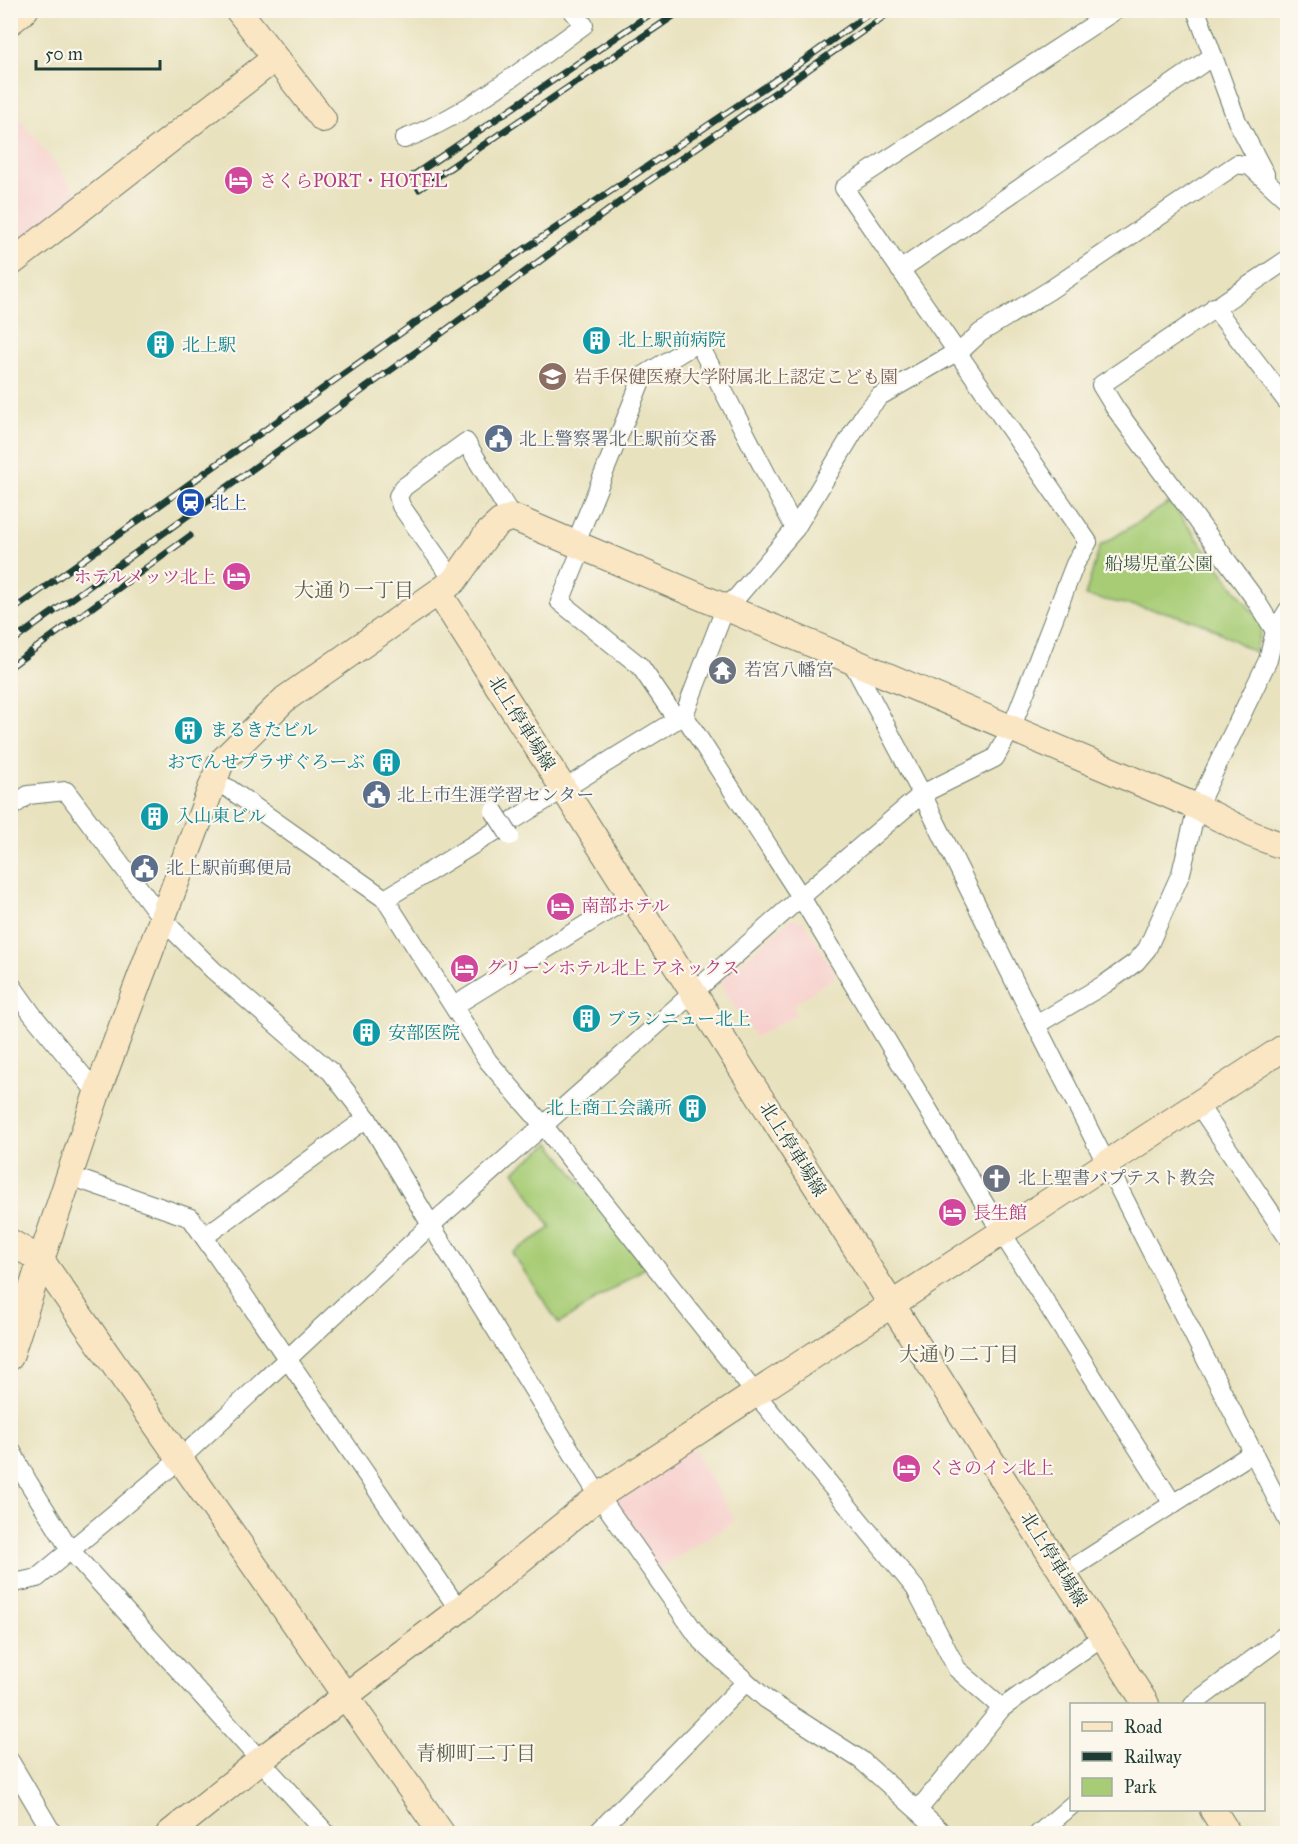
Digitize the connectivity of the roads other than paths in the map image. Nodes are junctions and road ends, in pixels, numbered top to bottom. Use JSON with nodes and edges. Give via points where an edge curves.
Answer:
{"nodes":[{"id":1,"x":238,"y":10,"type":"edge"},
{"id":2,"x":572,"y":10,"type":"edge"},
{"id":3,"x":1116,"y":10,"type":"edge"},
{"id":4,"x":1196,"y":10,"type":"edge"},
{"id":5,"x":1213,"y":56,"type":"junction"},
{"id":6,"x":274,"y":59,"type":"junction"},
{"id":7,"x":323,"y":119,"type":"dead end"},
{"id":8,"x":404,"y":139,"type":"dead end"},
{"id":9,"x":1272,"y":186,"type":"junction"},
{"id":10,"x":1287,"y":201,"type":"edge"},
{"id":11,"x":1287,"y":259,"type":"edge"},
{"id":12,"x":10,"y":264,"type":"edge"},
{"id":13,"x":900,"y":270,"type":"junction"},
{"id":14,"x":1214,"y":307,"type":"junction"},
{"id":15,"x":956,"y":352,"type":"junction"},
{"id":16,"x":1287,"y":403,"type":"edge"},
{"id":17,"x":512,"y":518,"type":"junction"},
{"id":18,"x":795,"y":529,"type":"junction"},
{"id":19,"x":579,"y":547,"type":"junction"},
{"id":20,"x":446,"y":587,"type":"junction"},
{"id":21,"x":726,"y":606,"type":"junction"},
{"id":22,"x":1287,"y":610,"type":"edge"},
{"id":23,"x":1281,"y":633,"type":"edge"},
{"id":24,"x":850,"y":660,"type":"junction"},
{"id":25,"x":681,"y":717,"type":"junction"},
{"id":26,"x":1011,"y":729,"type":"junction"},
{"id":27,"x":213,"y":783,"type":"junction"},
{"id":28,"x":564,"y":789,"type":"junction"},
{"id":29,"x":922,"y":794,"type":"junction"},
{"id":30,"x":1197,"y":807,"type":"junction"},
{"id":31,"x":10,"y":808,"type":"edge"},
{"id":32,"x":494,"y":811,"type":"dead end"},
{"id":33,"x":510,"y":836,"type":"dead end"},
{"id":34,"x":1287,"y":848,"type":"edge"},
{"id":35,"x":632,"y":896,"type":"junction"},
{"id":36,"x":801,"y":897,"type":"junction"},
{"id":37,"x":385,"y":899,"type":"junction"},
{"id":38,"x":163,"y":920,"type":"junction"},
{"id":39,"x":10,"y":982,"type":"edge"},
{"id":40,"x":693,"y":992,"type":"junction"},
{"id":41,"x":454,"y":1006,"type":"junction"},
{"id":42,"x":1036,"y":1025,"type":"junction"},
{"id":43,"x":1287,"y":1045,"type":"edge"},
{"id":44,"x":97,"y":1093,"type":"junction"},
{"id":45,"x":1198,"y":1104,"type":"junction"},
{"id":46,"x":367,"y":1118,"type":"junction"},
{"id":47,"x":544,"y":1126,"type":"junction"},
{"id":48,"x":1107,"y":1162,"type":"junction"},
{"id":49,"x":70,"y":1176,"type":"junction"},
{"id":50,"x":431,"y":1225,"type":"junction"},
{"id":51,"x":1285,"y":1229,"type":"edge"},
{"id":52,"x":1002,"y":1233,"type":"junction"},
{"id":53,"x":204,"y":1237,"type":"junction"},
{"id":54,"x":10,"y":1242,"type":"edge"},
{"id":55,"x":41,"y":1260,"type":"junction"},
{"id":56,"x":891,"y":1303,"type":"junction"},
{"id":57,"x":10,"y":1357,"type":"edge"},
{"id":58,"x":287,"y":1360,"type":"junction"},
{"id":59,"x":755,"y":1393,"type":"junction"},
{"id":60,"x":10,"y":1448,"type":"edge"},
{"id":61,"x":1254,"y":1452,"type":"junction"},
{"id":62,"x":180,"y":1459,"type":"junction"},
{"id":63,"x":599,"y":1496,"type":"junction"},
{"id":64,"x":1173,"y":1504,"type":"junction"},
{"id":65,"x":1287,"y":1521,"type":"edge"},
{"id":66,"x":71,"y":1551,"type":"junction"},
{"id":67,"x":1063,"y":1574,"type":"junction"},
{"id":68,"x":10,"y":1584,"type":"edge"},
{"id":69,"x":459,"y":1610,"type":"junction"},
{"id":70,"x":1287,"y":1633,"type":"edge"},
{"id":71,"x":1103,"y":1636,"type":"junction"},
{"id":72,"x":746,"y":1682,"type":"junction"},
{"id":73,"x":345,"y":1696,"type":"junction"},
{"id":74,"x":1145,"y":1703,"type":"edge"},
{"id":75,"x":1193,"y":1703,"type":"edge"},
{"id":76,"x":1002,"y":1708,"type":"junction"},
{"id":77,"x":262,"y":1760,"type":"junction"},
{"id":78,"x":10,"y":1761,"type":"edge"},
{"id":79,"x":1070,"y":1806,"type":"edge"},
{"id":80,"x":918,"y":1810,"type":"junction"},
{"id":81,"x":1214,"y":1811,"type":"edge"},
{"id":82,"x":53,"y":1833,"type":"edge"},
{"id":83,"x":169,"y":1833,"type":"edge"},
{"id":84,"x":327,"y":1833,"type":"edge"},
{"id":85,"x":442,"y":1833,"type":"edge"},
{"id":86,"x":596,"y":1833,"type":"edge"},
{"id":87,"x":944,"y":1833,"type":"edge"},
{"id":88,"x":1038,"y":1833,"type":"edge"},
{"id":89,"x":1228,"y":1833,"type":"edge"}],
"edges":[{"from":1,"to":6,"type":"street"},
{"from":2,"to":8,"type":"street","via":[[584,25],[477,101]]},
{"from":3,"to":13,"type":"street","via":[[844,188]]},
{"from":4,"to":5,"type":"street"},
{"from":5,"to":9,"type":"street","via":[[1237,121]]},
{"from":5,"to":13,"type":"street"},
{"from":6,"to":7,"type":"street"},
{"from":6,"to":12,"type":"street"},
{"from":9,"to":10,"type":"street"},
{"from":9,"to":15,"type":"street","via":[[1250,166],[1237,164]]},
{"from":11,"to":14,"type":"street"},
{"from":13,"to":15,"type":"street"},
{"from":14,"to":16,"type":"street"},
{"from":14,"to":23,"type":"street","via":[[1101,385]]},
{"from":15,"to":18,"type":"street","via":[[880,396],[865,413]]},
{"from":15,"to":26,"type":"street","via":[[1088,542]]},
{"from":17,"to":19,"type":"street"},
{"from":17,"to":20,"type":"street","via":[[500,522],[488,534]]},
{"from":17,"to":20,"type":"street","via":[[466,442],[404,487],[398,496],[400,506]]},
{"from":18,"to":19,"type":"street","via":[[698,342],[643,376]]},
{"from":18,"to":21,"type":"street"},
{"from":19,"to":21,"type":"street"},
{"from":19,"to":25,"type":"street","via":[[560,602],[640,666]]},
{"from":20,"to":27,"type":"street","via":[[285,699],[220,762]]},
{"from":20,"to":28,"type":"street","name":"北上停車場線"},
{"from":21,"to":24,"type":"street"},
{"from":21,"to":25,"type":"street"},
{"from":22,"to":23,"type":"street"},
{"from":23,"to":30,"type":"street"},
{"from":24,"to":26,"type":"street"},
{"from":24,"to":29,"type":"street"},
{"from":25,"to":28,"type":"street"},
{"from":25,"to":36,"type":"street"},
{"from":26,"to":29,"type":"street","via":[[995,758]]},
{"from":26,"to":30,"type":"street"},
{"from":27,"to":37,"type":"street","via":[[228,788]]},
{"from":27,"to":38,"type":"street"},
{"from":28,"to":35,"type":"street","name":"北上停車場線"},
{"from":28,"to":37,"type":"street"},
{"from":29,"to":36,"type":"street"},
{"from":29,"to":42,"type":"street"},
{"from":30,"to":34,"type":"street"},
{"from":30,"to":42,"type":"street","via":[[1181,873],[1147,949],[1105,984]]},
{"from":31,"to":38,"type":"street","via":[[28,795],[66,791]]},
{"from":32,"to":33,"type":"street","bridge":true},
{"from":35,"to":40,"type":"street","name":"北上停車場線"},
{"from":35,"to":41,"type":"street"},
{"from":36,"to":40,"type":"street"},
{"from":36,"to":52,"type":"street"},
{"from":37,"to":41,"type":"street"},
{"from":38,"to":44,"type":"street"},
{"from":38,"to":46,"type":"street","via":[[213,970],[330,1072]]},
{"from":39,"to":44,"type":"street"},
{"from":40,"to":47,"type":"street"},
{"from":40,"to":56,"type":"street","name":"北上停車場線"},
{"from":41,"to":47,"type":"street","via":[[488,1061]]},
{"from":42,"to":48,"type":"street"},
{"from":43,"to":45,"type":"street"},
{"from":44,"to":49,"type":"street"},
{"from":45,"to":48,"type":"street"},
{"from":45,"to":51,"type":"street"},
{"from":46,"to":50,"type":"street"},
{"from":46,"to":53,"type":"street"},
{"from":47,"to":50,"type":"street"},
{"from":47,"to":59,"type":"street"},
{"from":48,"to":52,"type":"street"},
{"from":48,"to":61,"type":"street"},
{"from":49,"to":53,"type":"street","via":[[191,1218]]},
{"from":49,"to":55,"type":"street"},
{"from":50,"to":58,"type":"street"},
{"from":50,"to":63,"type":"street"},
{"from":52,"to":56,"type":"street"},
{"from":52,"to":64,"type":"street"},
{"from":53,"to":58,"type":"street"},
{"from":54,"to":55,"type":"street"},
{"from":55,"to":57,"type":"street"},
{"from":55,"to":62,"type":"street"},
{"from":56,"to":59,"type":"street"},
{"from":56,"to":67,"type":"street","name":"北上停車場線"},
{"from":58,"to":62,"type":"street"},
{"from":58,"to":69,"type":"street"},
{"from":59,"to":63,"type":"street"},
{"from":59,"to":76,"type":"street","via":[[915,1588],[957,1669]]},
{"from":60,"to":66,"type":"street"},
{"from":61,"to":64,"type":"street"},
{"from":61,"to":65,"type":"street"},
{"from":62,"to":66,"type":"street"},
{"from":62,"to":73,"type":"street"},
{"from":63,"to":69,"type":"street"},
{"from":63,"to":72,"type":"street","via":[[702,1642]]},
{"from":64,"to":67,"type":"street"},
{"from":66,"to":68,"type":"street","via":[[37,1578]]},
{"from":66,"to":77,"type":"street"},
{"from":67,"to":71,"type":"street","name":"北上停車場線"},
{"from":69,"to":73,"type":"street"},
{"from":70,"to":75,"type":"street"},
{"from":71,"to":74,"type":"street","name":"北上停車場線"},
{"from":71,"to":76,"type":"street"},
{"from":72,"to":80,"type":"street","via":[[765,1699],[861,1760]]},
{"from":72,"to":86,"type":"street"},
{"from":73,"to":77,"type":"street"},
{"from":73,"to":85,"type":"street"},
{"from":76,"to":80,"type":"street"},
{"from":77,"to":83,"type":"street"},
{"from":77,"to":84,"type":"street"},
{"from":78,"to":82,"type":"street"},
{"from":79,"to":88,"type":"street"},
{"from":80,"to":87,"type":"street"},
{"from":81,"to":89,"type":"street"}]}
